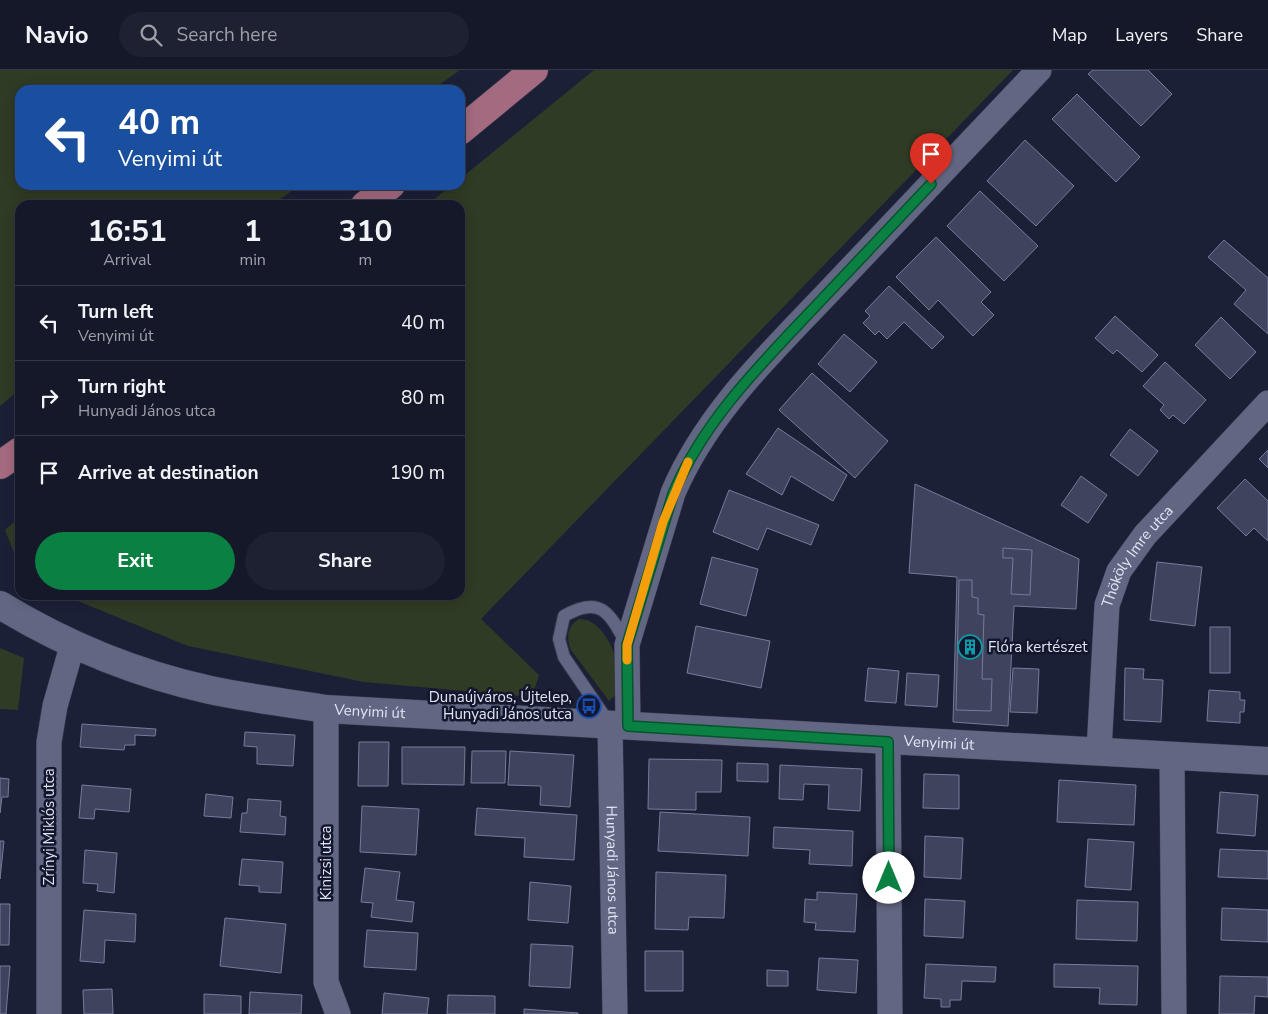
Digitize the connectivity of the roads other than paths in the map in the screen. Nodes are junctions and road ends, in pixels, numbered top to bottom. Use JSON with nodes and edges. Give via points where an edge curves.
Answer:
{"nodes":[{"id":1,"x":534,"y":70,"type":"edge"},
{"id":2,"x":1039,"y":70,"type":"edge"},
{"id":3,"x":465,"y":127,"type":"edge"},
{"id":4,"x":384,"y":190,"type":"edge"},
{"id":5,"x":372,"y":200,"type":"edge"},
{"id":6,"x":1268,"y":403,"type":"edge"},
{"id":7,"x":15,"y":454,"type":"edge"},
{"id":8,"x":0,"y":465,"type":"edge"},
{"id":9,"x":0,"y":605,"type":"edge"},
{"id":10,"x":72,"y":643,"type":"junction"},
{"id":11,"x":627,"y":645,"type":"junction"},
{"id":12,"x":326,"y":710,"type":"junction"},
{"id":13,"x":619,"y":726,"type":"junction"},
{"id":14,"x":888,"y":742,"type":"junction"},
{"id":15,"x":1099,"y":751,"type":"junction"},
{"id":16,"x":1172,"y":756,"type":"junction"},
{"id":17,"x":1268,"y":761,"type":"edge"},
{"id":18,"x":49,"y":1014,"type":"edge"},
{"id":19,"x":338,"y":1014,"type":"edge"},
{"id":20,"x":615,"y":1014,"type":"edge"},
{"id":21,"x":890,"y":1014,"type":"edge"},
{"id":22,"x":1174,"y":1014,"type":"edge"}],
"edges":[{"from":1,"to":3,"type":"main road"},
{"from":2,"to":11,"type":"street","name":"Hunyadi János utca","via":[[757,368],[707,429],[673,494]]},
{"from":4,"to":5,"type":"main road"},
{"from":6,"to":15,"type":"street","name":"Thököly Imre utca","via":[[1145,535],[1119,571],[1107,605]]},
{"from":7,"to":8,"type":"main road"},
{"from":9,"to":10,"type":"street","name":"Venyimi út"},
{"from":10,"to":12,"type":"street","name":"Venyimi út","via":[[136,670],[210,690]]},
{"from":10,"to":18,"type":"street","name":"Zrínyi Miklós utca","via":[[55,706],[50,742]]},
{"from":11,"to":13,"type":"street","name":"Hunyadi János utca"},
{"from":11,"to":13,"type":"lane","via":[[609,614],[596,607],[580,607],[564,616],[559,639],[564,657]]},
{"from":12,"to":13,"type":"street","name":"Venyimi út"},
{"from":12,"to":19,"type":"street","name":"Kinizsi utca","via":[[326,982]]},
{"from":13,"to":14,"type":"street","name":"Venyimi út"},
{"from":13,"to":20,"type":"street","name":"Hunyadi János utca"},
{"from":14,"to":15,"type":"street","name":"Venyimi út"},
{"from":14,"to":21,"type":"street"},
{"from":15,"to":16,"type":"street","name":"Venyimi út"},
{"from":16,"to":17,"type":"street","name":"Venyimi út"},
{"from":16,"to":22,"type":"street"}]}
